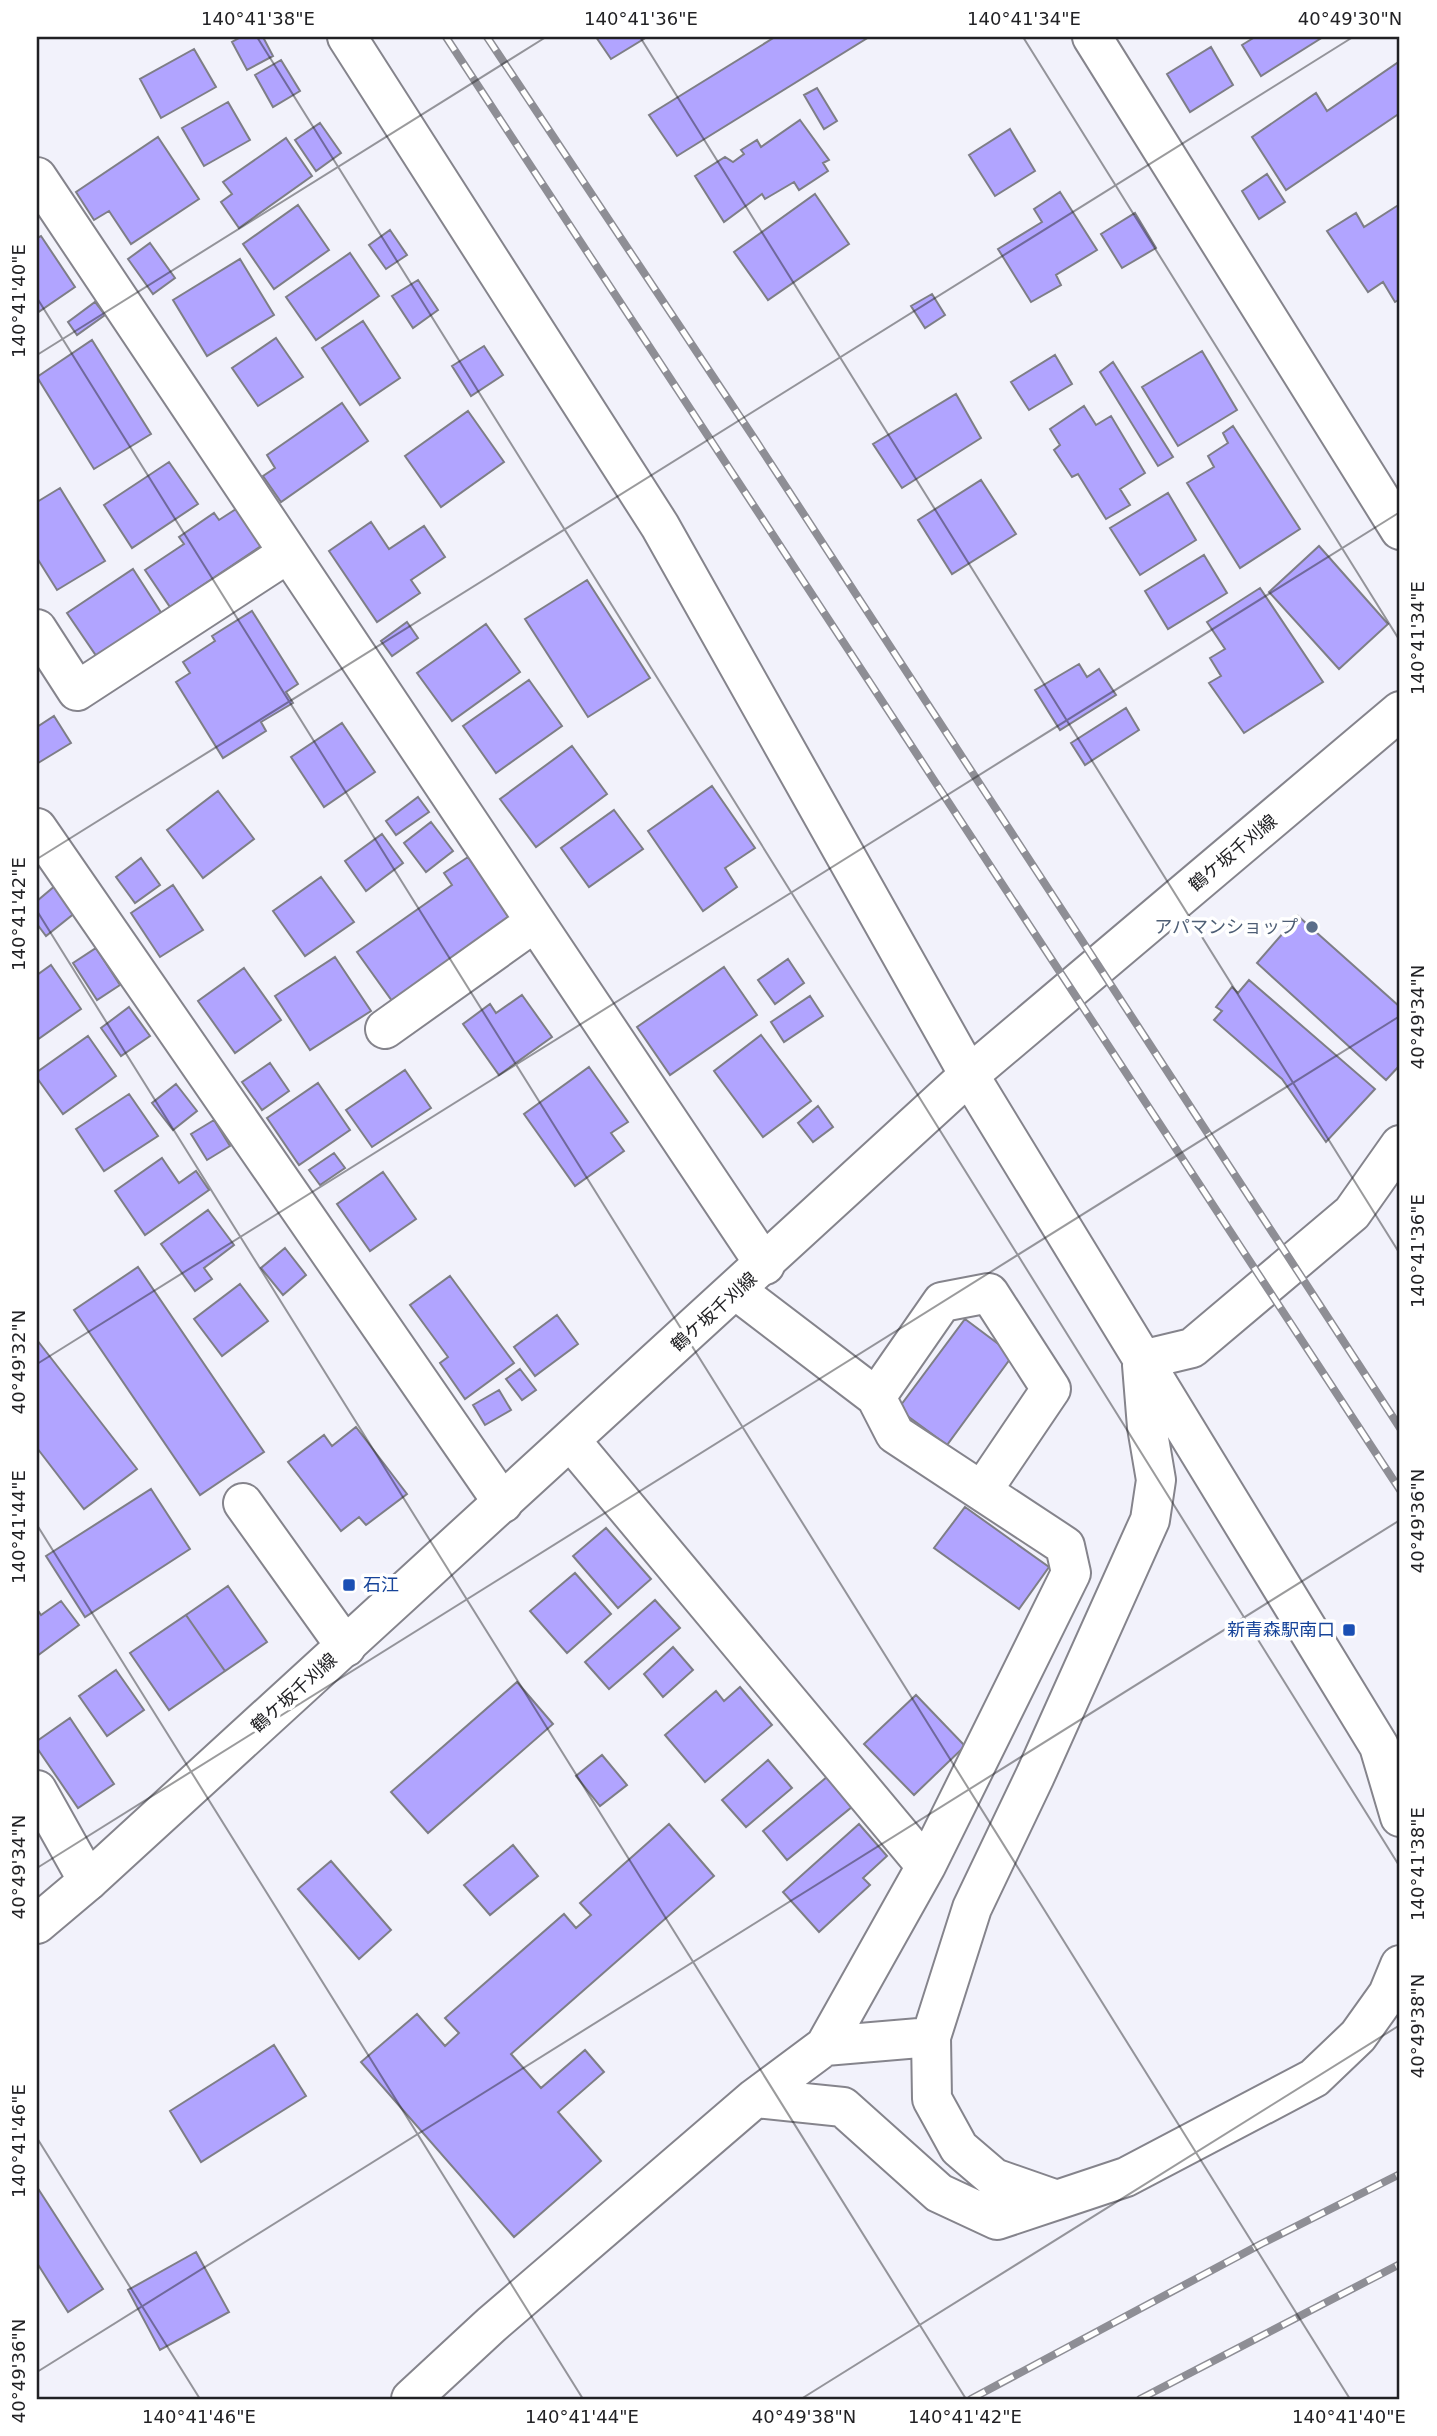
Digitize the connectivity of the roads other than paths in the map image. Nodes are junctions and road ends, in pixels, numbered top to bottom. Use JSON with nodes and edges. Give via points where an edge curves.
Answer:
{"nodes":[{"id":1,"x":347,"y":37,"type":"edge"},
{"id":2,"x":1092,"y":37,"type":"edge"},
{"id":3,"x":37,"y":177,"type":"edge"},
{"id":4,"x":1400,"y":530,"type":"edge"},
{"id":5,"x":288,"y":554,"type":"junction"},
{"id":6,"x":37,"y":629,"type":"edge"},
{"id":7,"x":1400,"y":711,"type":"edge"},
{"id":8,"x":37,"y":828,"type":"edge"},
{"id":9,"x":534,"y":922,"type":"junction"},
{"id":10,"x":385,"y":1029,"type":"dead end"},
{"id":11,"x":970,"y":1075,"type":"junction"},
{"id":12,"x":1400,"y":1145,"type":"edge"},
{"id":13,"x":765,"y":1265,"type":"junction"},
{"id":14,"x":737,"y":1291,"type":"junction"},
{"id":15,"x":1142,"y":1360,"type":"junction"},
{"id":16,"x":876,"y":1397,"type":"junction"},
{"id":17,"x":571,"y":1441,"type":"junction"},
{"id":18,"x":982,"y":1491,"type":"junction"},
{"id":19,"x":243,"y":1503,"type":"dead end"},
{"id":20,"x":503,"y":1503,"type":"junction"},
{"id":21,"x":346,"y":1647,"type":"junction"},
{"id":22,"x":37,"y":1790,"type":"edge"},
{"id":23,"x":1400,"y":1817,"type":"edge"},
{"id":24,"x":926,"y":1866,"type":"junction"},
{"id":25,"x":88,"y":1881,"type":"junction"},
{"id":26,"x":37,"y":1924,"type":"edge"},
{"id":27,"x":1400,"y":1965,"type":"edge"},
{"id":28,"x":931,"y":2037,"type":"junction"},
{"id":29,"x":825,"y":2046,"type":"junction"},
{"id":30,"x":755,"y":2098,"type":"junction"},
{"id":31,"x":1057,"y":2200,"type":"junction"},
{"id":32,"x":411,"y":2399,"type":"edge"}],
"edges":[{"from":1,"to":11,"type":"street","via":[[660,526]]},
{"from":2,"to":4,"type":"street"},
{"from":3,"to":5,"type":"street"},
{"from":5,"to":6,"type":"street","via":[[77,691]]},
{"from":5,"to":9,"type":"street"},
{"from":7,"to":11,"type":"street","name":"鶴ケ坂千刈線"},
{"from":8,"to":20,"type":"street"},
{"from":9,"to":10,"type":"street"},
{"from":9,"to":13,"type":"street"},
{"from":11,"to":13,"type":"street","name":"鶴ケ坂千刈線"},
{"from":11,"to":15,"type":"street"},
{"from":12,"to":15,"type":"street","via":[[1352,1213],[1192,1348]]},
{"from":13,"to":14,"type":"street","name":"鶴ケ坂千刈線"},
{"from":14,"to":16,"type":"street"},
{"from":14,"to":17,"type":"street","name":"鶴ケ坂千刈線"},
{"from":15,"to":23,"type":"street","via":[[1379,1746]]},
{"from":15,"to":28,"type":"street","via":[[1156,1480],[1150,1520],[972,1908]]},
{"from":16,"to":18,"type":"street","via":[[895,1434]]},
{"from":16,"to":18,"type":"street","via":[[942,1302],[989,1293],[1051,1389]]},
{"from":17,"to":20,"type":"street","name":"鶴ケ坂千刈線"},
{"from":17,"to":24,"type":"street"},
{"from":18,"to":24,"type":"street","via":[[1065,1546],[1071,1573]]},
{"from":19,"to":21,"type":"street"},
{"from":20,"to":21,"type":"street","name":"鶴ケ坂千刈線"},
{"from":21,"to":25,"type":"street","name":"鶴ケ坂千刈線"},
{"from":22,"to":25,"type":"street"},
{"from":24,"to":29,"type":"street"},
{"from":25,"to":26,"type":"street","name":"鶴ケ坂千刈線"},
{"from":27,"to":31,"type":"street","via":[[1388,1994],[1358,2036],[1314,2078],[1126,2178]]},
{"from":28,"to":29,"type":"street"},
{"from":28,"to":31,"type":"street","via":[[932,2099],[959,2148],[994,2178]]},
{"from":29,"to":30,"type":"street"},
{"from":30,"to":31,"type":"street","via":[[843,2107],[939,2193],[997,2220]]},
{"from":30,"to":32,"type":"street"}]}
